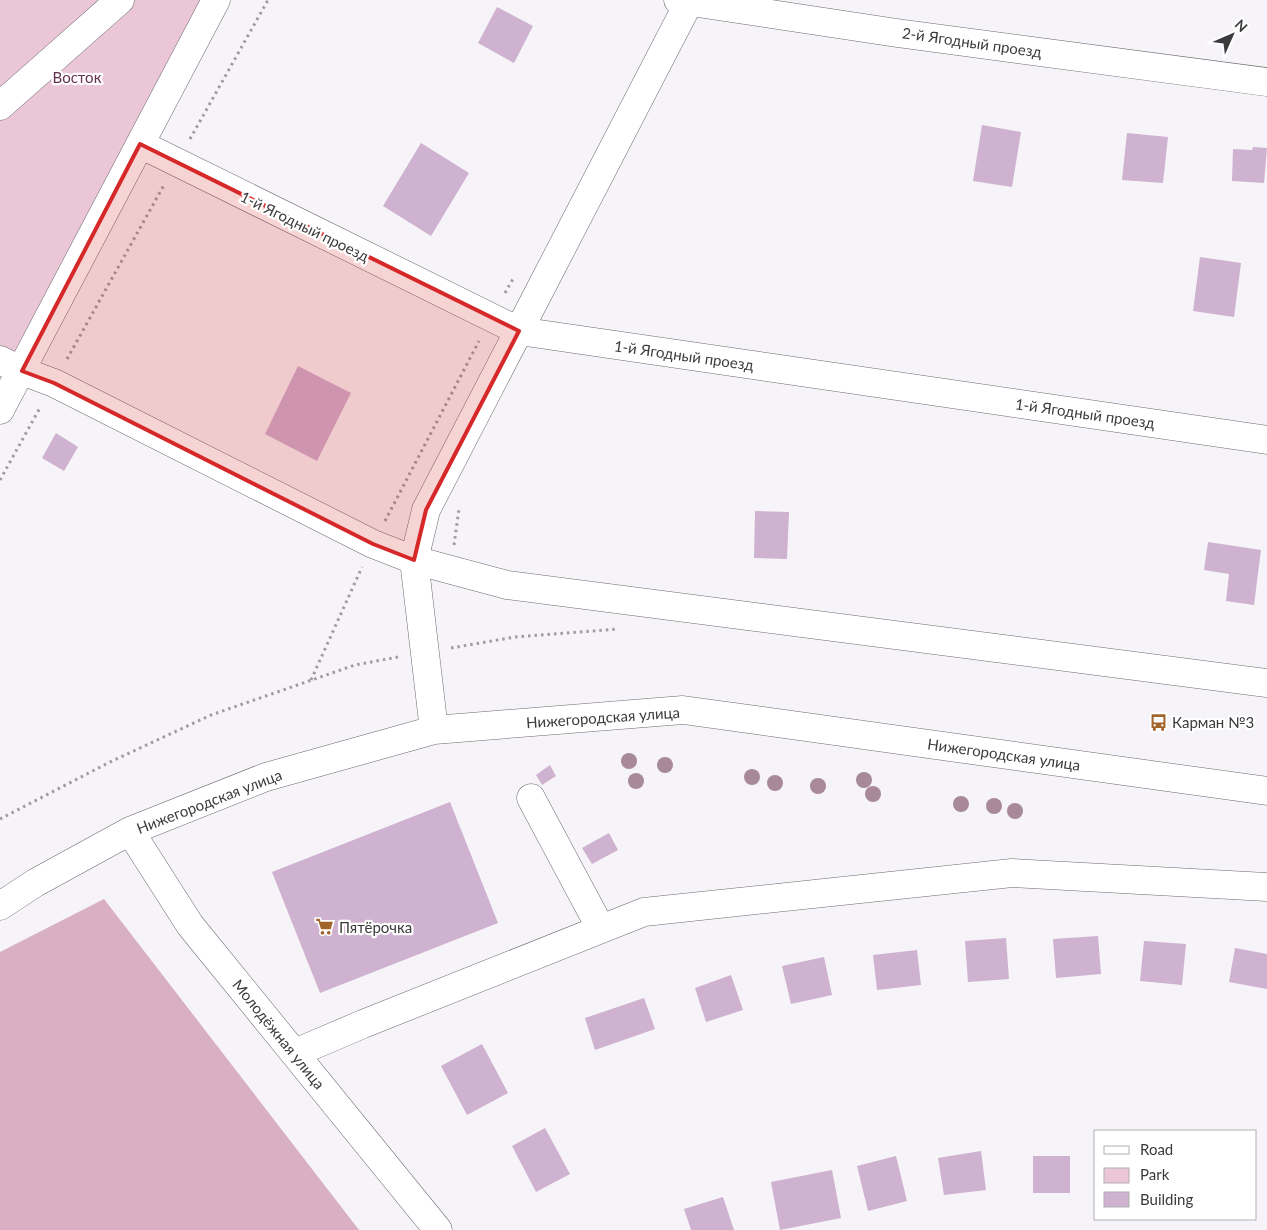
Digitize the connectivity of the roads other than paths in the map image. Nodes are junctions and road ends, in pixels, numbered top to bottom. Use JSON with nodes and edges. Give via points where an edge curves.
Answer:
{"nodes":[{"id":1,"x":120,"y":0,"type":"edge"},
{"id":2,"x":216,"y":0,"type":"edge"},
{"id":3,"x":683,"y":1,"type":"edge"},
{"id":4,"x":1267,"y":82,"type":"edge"},
{"id":5,"x":0,"y":106,"type":"edge"},
{"id":6,"x":140,"y":144,"type":"junction"},
{"id":7,"x":518,"y":331,"type":"junction"},
{"id":8,"x":11,"y":365,"type":"edge"},
{"id":9,"x":0,"y":410,"type":"edge"},
{"id":10,"x":1267,"y":440,"type":"edge"},
{"id":11,"x":414,"y":560,"type":"junction"},
{"id":12,"x":1267,"y":683,"type":"edge"},
{"id":13,"x":434,"y":730,"type":"junction"},
{"id":14,"x":1267,"y":791,"type":"edge"},
{"id":15,"x":531,"y":798,"type":"dead end"},
{"id":16,"x":130,"y":831,"type":"junction"},
{"id":17,"x":1267,"y":887,"type":"edge"},
{"id":18,"x":0,"y":906,"type":"edge"},
{"id":19,"x":601,"y":929,"type":"junction"},
{"id":20,"x":295,"y":1053,"type":"junction"},
{"id":21,"x":438,"y":1230,"type":"edge"}],
"edges":[{"from":1,"to":5,"type":"street"},
{"from":2,"to":6,"type":"street"},
{"from":3,"to":4,"type":"street","name":"2-й Ягодный проезд"},
{"from":3,"to":7,"type":"street"},
{"from":6,"to":7,"type":"street","name":"1-й Ягодный проезд"},
{"from":6,"to":8,"type":"street"},
{"from":7,"to":10,"type":"street","name":"1-й Ягодный проезд"},
{"from":7,"to":11,"type":"street","via":[[426,510]]},
{"from":8,"to":9,"type":"street"},
{"from":8,"to":11,"type":"street","via":[[54,383],[373,544]]},
{"from":11,"to":12,"type":"street","via":[[506,585]]},
{"from":11,"to":13,"type":"street"},
{"from":13,"to":14,"type":"street","name":"Нижегородская улица","via":[[683,710]]},
{"from":13,"to":16,"type":"street","name":"Нижегородская улица","via":[[266,777]]},
{"from":15,"to":19,"type":"street"},
{"from":16,"to":18,"type":"street","name":"Нижегородская улица"},
{"from":16,"to":20,"type":"street","name":"Молодёжная улица","via":[[190,925]]},
{"from":17,"to":19,"type":"street","via":[[1012,873],[644,912]]},
{"from":19,"to":20,"type":"street"},
{"from":20,"to":21,"type":"street","name":"Молодёжная улица"}]}
